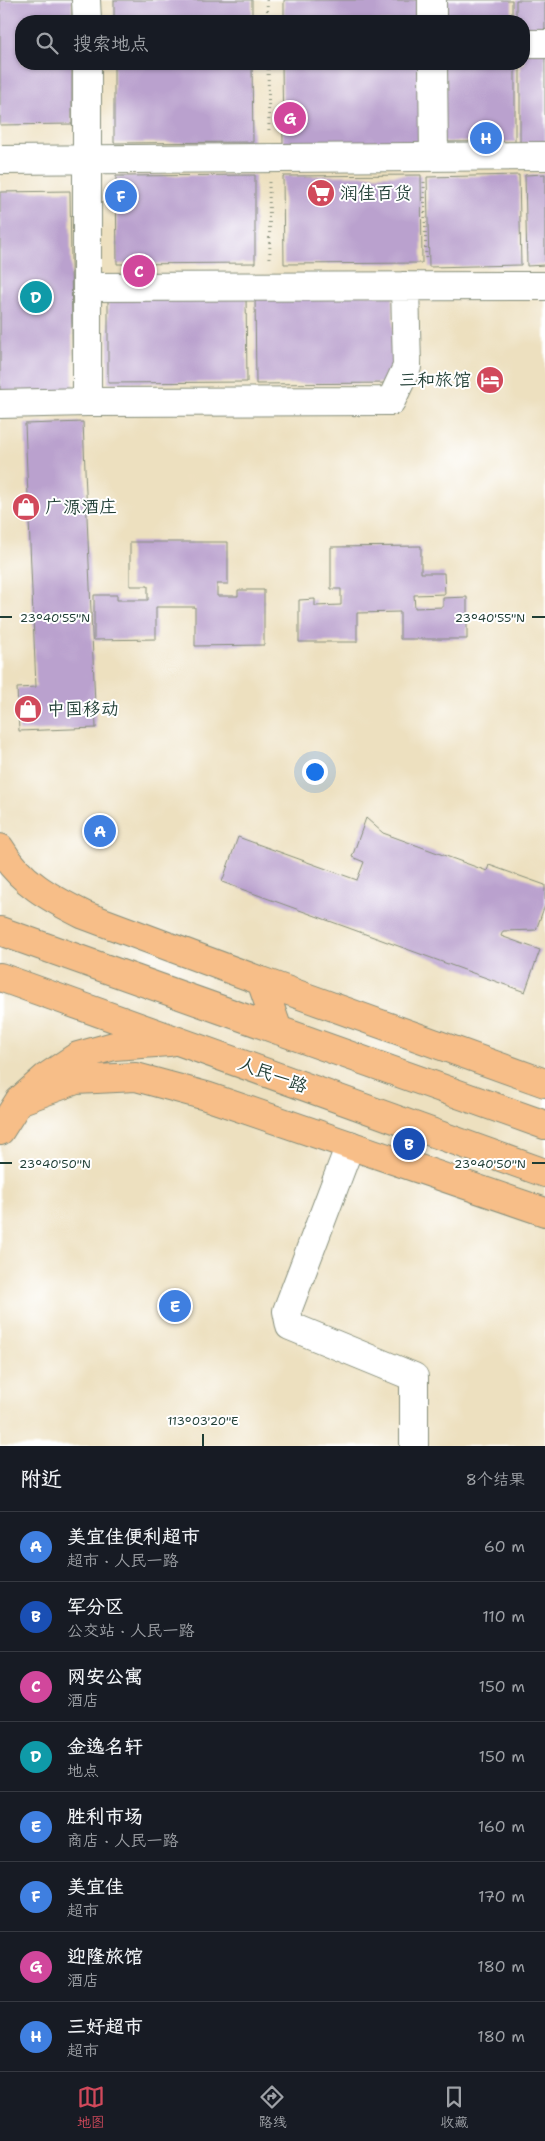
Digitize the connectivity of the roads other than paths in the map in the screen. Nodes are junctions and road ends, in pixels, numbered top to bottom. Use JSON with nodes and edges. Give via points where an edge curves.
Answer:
{"nodes":[{"id":1,"x":86,"y":0,"type":"edge"},
{"id":2,"x":432,"y":0,"type":"edge"},
{"id":3,"x":86,"y":15,"type":"edge"},
{"id":4,"x":432,"y":15,"type":"edge"},
{"id":5,"x":530,"y":44,"type":"edge"},
{"id":6,"x":545,"y":44,"type":"edge"},
{"id":7,"x":87,"y":70,"type":"edge"},
{"id":8,"x":433,"y":70,"type":"edge"},
{"id":9,"x":545,"y":156,"type":"edge"},
{"id":10,"x":429,"y":157,"type":"junction"},
{"id":11,"x":0,"y":160,"type":"edge"},
{"id":12,"x":87,"y":160,"type":"junction"},
{"id":13,"x":415,"y":286,"type":"junction"},
{"id":14,"x":545,"y":286,"type":"edge"},
{"id":15,"x":87,"y":287,"type":"junction"},
{"id":16,"x":87,"y":402,"type":"junction"},
{"id":17,"x":0,"y":404,"type":"edge"},
{"id":18,"x":0,"y":848,"type":"edge"},
{"id":19,"x":0,"y":932,"type":"edge"},
{"id":20,"x":0,"y":977,"type":"edge"},
{"id":21,"x":261,"y":981,"type":"junction"},
{"id":22,"x":278,"y":1030,"type":"junction"},
{"id":23,"x":178,"y":1041,"type":"junction"},
{"id":24,"x":545,"y":1083,"type":"edge"},
{"id":25,"x":19,"y":1101,"type":"junction"},
{"id":26,"x":545,"y":1125,"type":"edge"},
{"id":27,"x":0,"y":1131,"type":"edge"},
{"id":28,"x":350,"y":1145,"type":"junction"},
{"id":29,"x":545,"y":1172,"type":"edge"},
{"id":30,"x":545,"y":1212,"type":"edge"},
{"id":31,"x":414,"y":1446,"type":"edge"}],
"edges":[{"from":1,"to":3,"type":"street"},
{"from":2,"to":4,"type":"street"},
{"from":5,"to":6,"type":"street"},
{"from":7,"to":12,"type":"street"},
{"from":8,"to":10,"type":"street"},
{"from":9,"to":10,"type":"street"},
{"from":10,"to":12,"type":"street"},
{"from":11,"to":12,"type":"street"},
{"from":12,"to":15,"type":"street"},
{"from":13,"to":14,"type":"street"},
{"from":13,"to":15,"type":"street"},
{"from":13,"to":16,"type":"street","via":[[407,367],[390,402]]},
{"from":15,"to":16,"type":"street"},
{"from":16,"to":17,"type":"street"},
{"from":18,"to":21,"type":"main road","via":[[16,871],[35,888],[84,915]]},
{"from":19,"to":22,"type":"main road"},
{"from":20,"to":23,"type":"main road","name":"人民一路"},
{"from":21,"to":22,"type":"main road"},
{"from":21,"to":24,"type":"main road"},
{"from":22,"to":26,"type":"main road"},
{"from":23,"to":25,"type":"main road","via":[[114,1046],[78,1056],[45,1078]]},
{"from":23,"to":29,"type":"main road","name":"人民一路"},
{"from":25,"to":27,"type":"main road"},
{"from":25,"to":28,"type":"main road","via":[[76,1080],[136,1077],[206,1096]]},
{"from":28,"to":30,"type":"main road"},
{"from":28,"to":31,"type":"street","via":[[287,1311],[290,1326],[414,1377]]}]}
